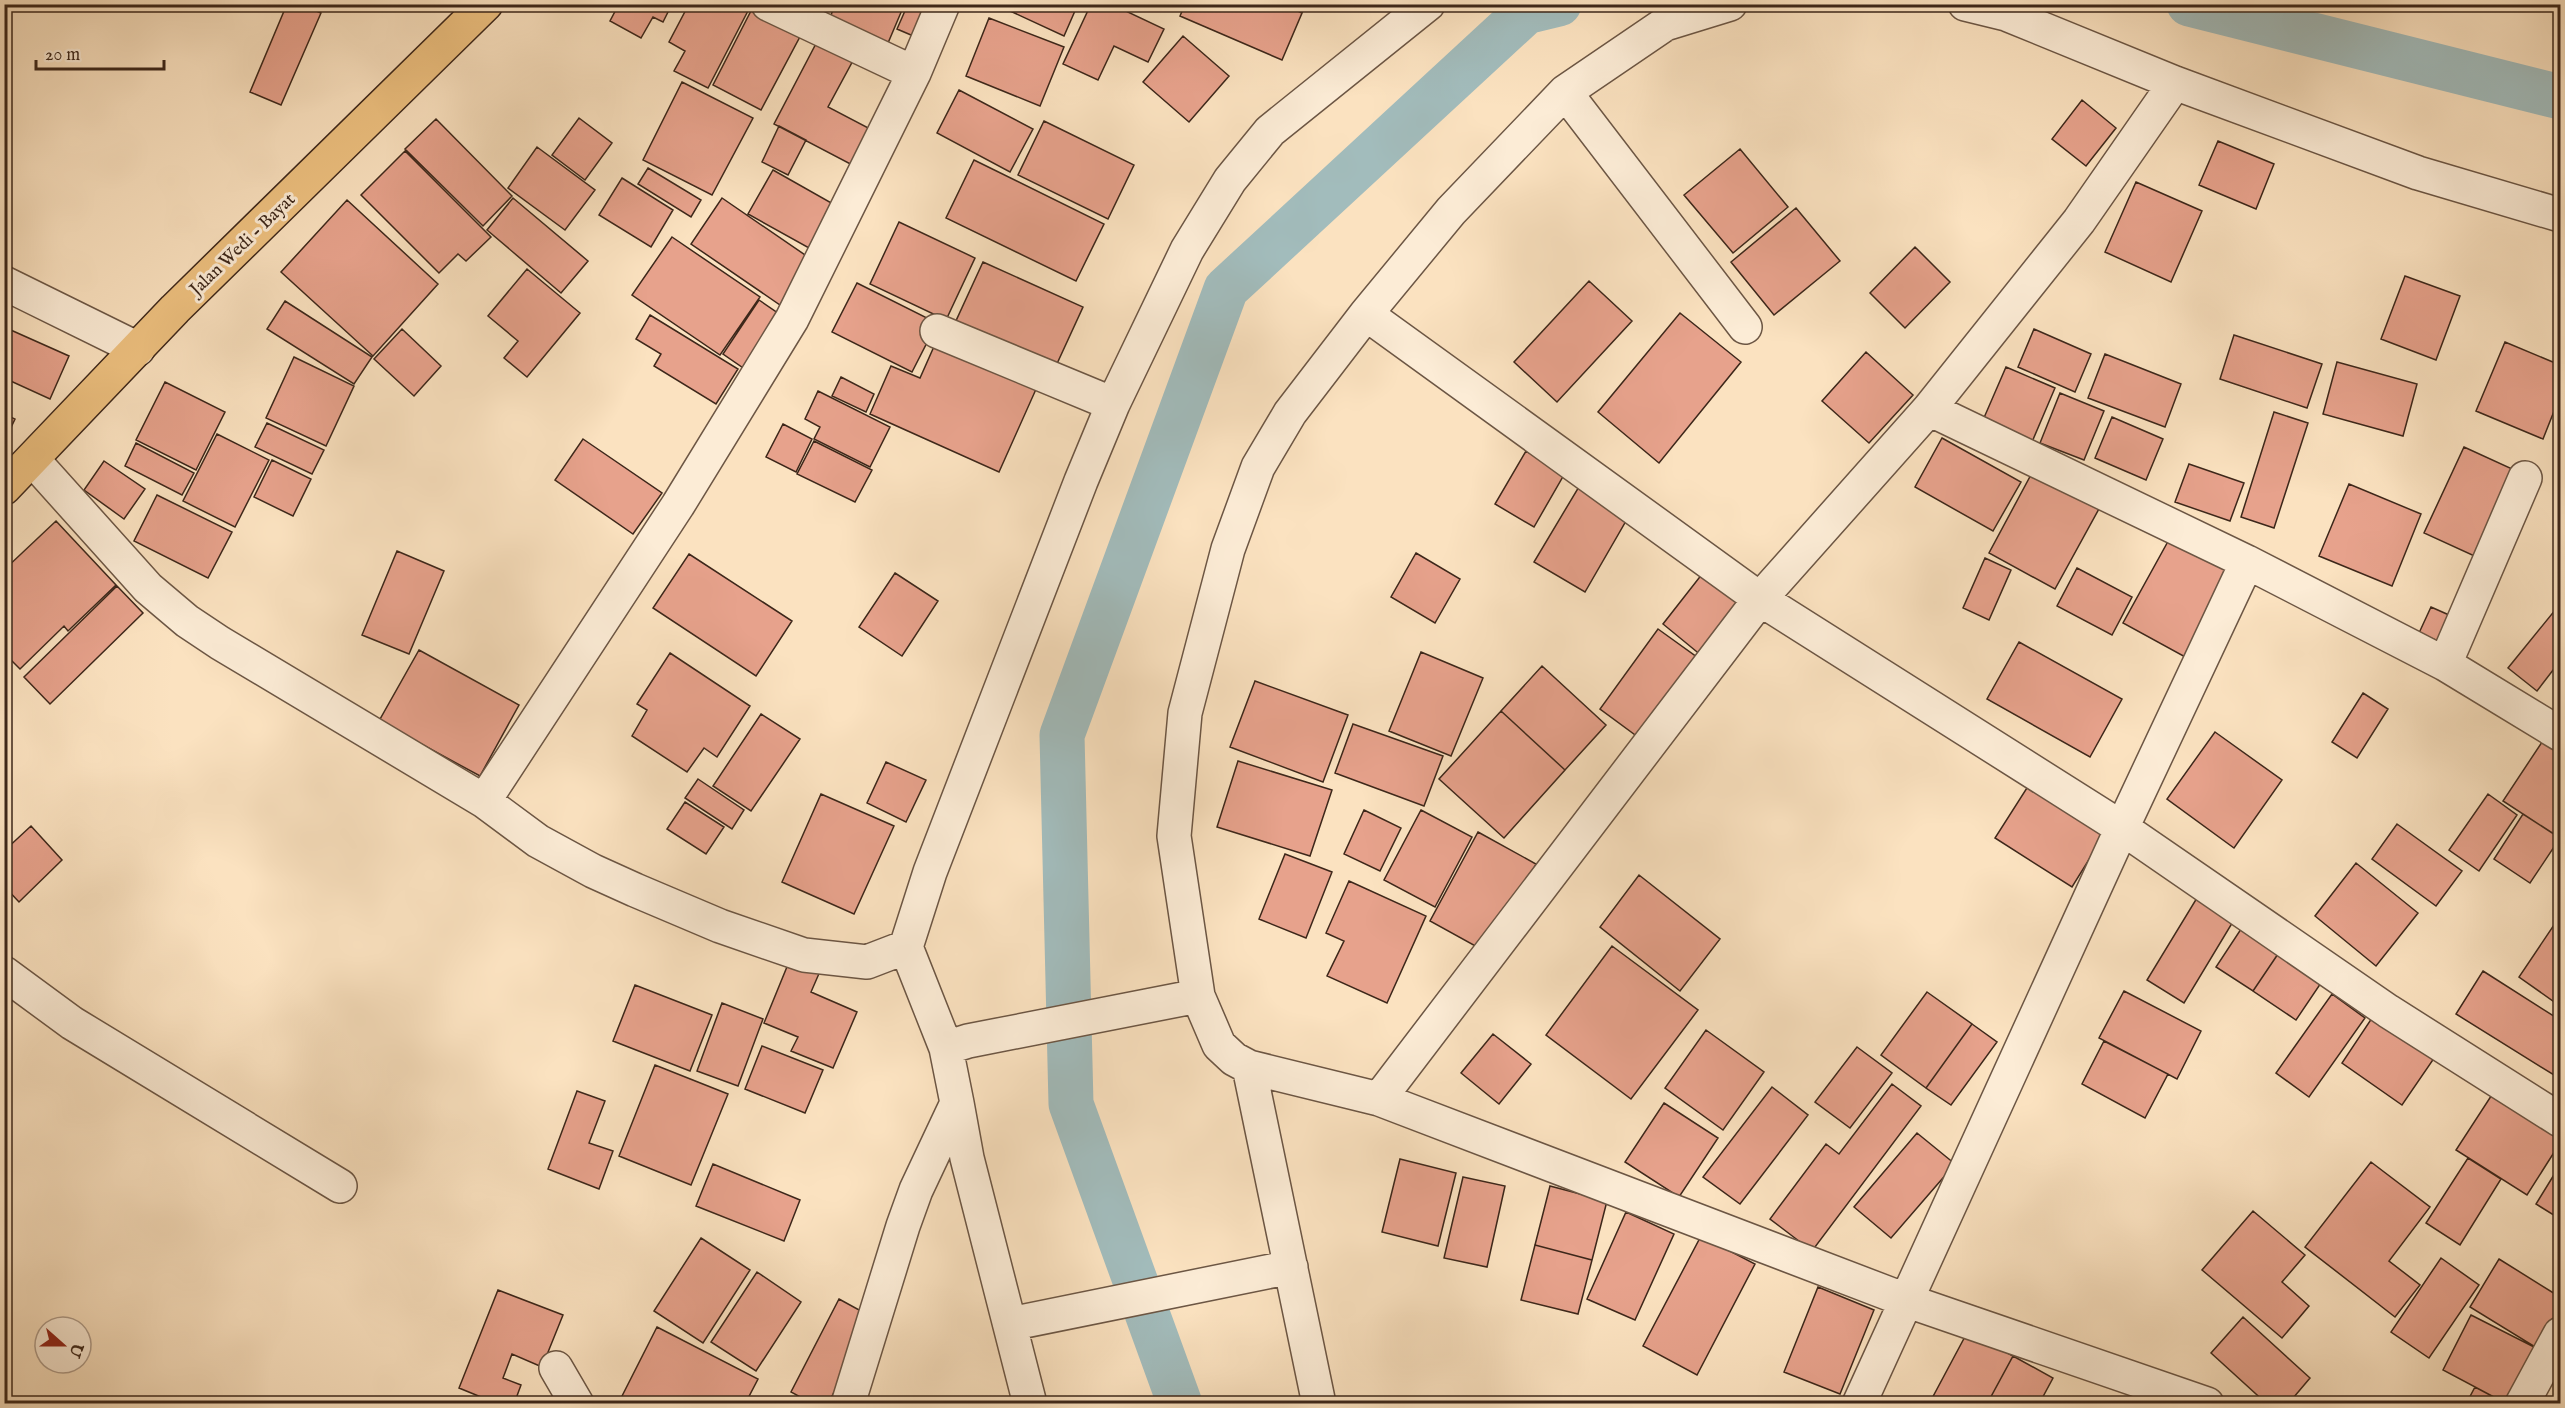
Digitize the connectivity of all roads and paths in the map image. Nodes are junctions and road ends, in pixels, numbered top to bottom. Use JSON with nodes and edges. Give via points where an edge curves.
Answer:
{"nodes":[{"id":1,"x":486,"y":4,"type":"edge"},
{"id":2,"x":768,"y":4,"type":"edge"},
{"id":3,"x":943,"y":4,"type":"edge"},
{"id":4,"x":1428,"y":4,"type":"edge"},
{"id":5,"x":1730,"y":4,"type":"edge"},
{"id":6,"x":1965,"y":4,"type":"edge"},
{"id":7,"x":2007,"y":9,"type":"edge"},
{"id":8,"x":914,"y":73,"type":"junction"},
{"id":9,"x":2175,"y":83,"type":"junction"},
{"id":10,"x":1565,"y":92,"type":"junction"},
{"id":11,"x":2560,"y":215,"type":"edge"},
{"id":12,"x":4,"y":284,"type":"edge"},
{"id":13,"x":1366,"y":314,"type":"junction"},
{"id":14,"x":1745,"y":327,"type":"dead end"},
{"id":15,"x":937,"y":331,"type":"dead end"},
{"id":16,"x":138,"y":349,"type":"junction"},
{"id":17,"x":1113,"y":405,"type":"junction"},
{"id":18,"x":1929,"y":410,"type":"junction"},
{"id":19,"x":33,"y":460,"type":"junction"},
{"id":20,"x":2525,"y":478,"type":"dead end"},
{"id":21,"x":4,"y":488,"type":"edge"},
{"id":22,"x":2247,"y":562,"type":"junction"},
{"id":23,"x":1760,"y":599,"type":"junction"},
{"id":24,"x":2445,"y":664,"type":"junction"},
{"id":25,"x":2560,"y":734,"type":"edge"},
{"id":26,"x":484,"y":801,"type":"junction"},
{"id":27,"x":2122,"y":828,"type":"junction"},
{"id":28,"x":906,"y":947,"type":"junction"},
{"id":29,"x":4,"y":973,"type":"edge"},
{"id":30,"x":1198,"y":996,"type":"junction"},
{"id":31,"x":957,"y":1044,"type":"junction"},
{"id":32,"x":1249,"y":1067,"type":"junction"},
{"id":33,"x":1378,"y":1099,"type":"junction"},
{"id":34,"x":957,"y":1103,"type":"junction"},
{"id":35,"x":2560,"y":1120,"type":"edge"},
{"id":36,"x":340,"y":1186,"type":"dead end"},
{"id":37,"x":1281,"y":1269,"type":"junction"},
{"id":38,"x":1908,"y":1301,"type":"junction"},
{"id":39,"x":1019,"y":1321,"type":"junction"},
{"id":40,"x":2560,"y":1334,"type":"edge"},
{"id":41,"x":556,"y":1368,"type":"dead end"},
{"id":42,"x":577,"y":1404,"type":"edge"},
{"id":43,"x":848,"y":1404,"type":"edge"},
{"id":44,"x":1030,"y":1404,"type":"edge"},
{"id":45,"x":1319,"y":1404,"type":"edge"},
{"id":46,"x":1859,"y":1404,"type":"edge"},
{"id":47,"x":2207,"y":1404,"type":"edge"},
{"id":48,"x":2522,"y":1404,"type":"edge"}],
"edges":[{"from":1,"to":16,"type":"main road","name":"Jalan Wedi - Bayat"},
{"from":2,"to":8,"type":"street"},
{"from":3,"to":8,"type":"street"},
{"from":4,"to":17,"type":"street","via":[[1270,132],[1247,156],[1187,250]]},
{"from":5,"to":10,"type":"street","via":[[1665,24]]},
{"from":6,"to":7,"type":"street"},
{"from":7,"to":9,"type":"street"},
{"from":8,"to":26,"type":"street","via":[[792,319],[678,505]]},
{"from":9,"to":11,"type":"street","via":[[2418,173]]},
{"from":9,"to":18,"type":"street","via":[[2079,220]]},
{"from":10,"to":13,"type":"street","via":[[1452,211]]},
{"from":10,"to":14,"type":"street"},
{"from":12,"to":16,"type":"street"},
{"from":13,"to":23,"type":"street"},
{"from":13,"to":30,"type":"street","via":[[1290,412],[1258,467],[1228,549],[1188,702],[1173,836]]},
{"from":15,"to":17,"type":"street"},
{"from":16,"to":19,"type":"main road","name":"Jalan Wedi - Bayat"},
{"from":17,"to":28,"type":"street","via":[[930,872]]},
{"from":18,"to":22,"type":"street"},
{"from":18,"to":23,"type":"street"},
{"from":19,"to":21,"type":"main road","name":"Jalan Wedi - Bayat"},
{"from":19,"to":26,"type":"street","via":[[148,588],[187,621]]},
{"from":20,"to":24,"type":"street"},
{"from":22,"to":24,"type":"street"},
{"from":22,"to":27,"type":"street"},
{"from":23,"to":27,"type":"street"},
{"from":23,"to":33,"type":"street"},
{"from":24,"to":25,"type":"street"},
{"from":26,"to":28,"type":"street","via":[[538,841],[593,871],[720,926],[783,948],[804,955],[867,962]]},
{"from":27,"to":35,"type":"street","via":[[2388,1011]]},
{"from":27,"to":38,"type":"street"},
{"from":28,"to":31,"type":"street"},
{"from":29,"to":36,"type":"street","via":[[72,1023]]},
{"from":30,"to":31,"type":"street"},
{"from":30,"to":32,"type":"street","via":[[1219,1045]]},
{"from":31,"to":34,"type":"street"},
{"from":32,"to":33,"type":"street"},
{"from":32,"to":37,"type":"street"},
{"from":33,"to":38,"type":"street"},
{"from":34,"to":39,"type":"street","via":[[967,1158]]},
{"from":34,"to":43,"type":"street","via":[[916,1190]]},
{"from":37,"to":39,"type":"street"},
{"from":37,"to":45,"type":"street"},
{"from":38,"to":46,"type":"street"},
{"from":38,"to":47,"type":"street"},
{"from":39,"to":44,"type":"street"},
{"from":40,"to":48,"type":"street"},
{"from":41,"to":42,"type":"street"}]}
